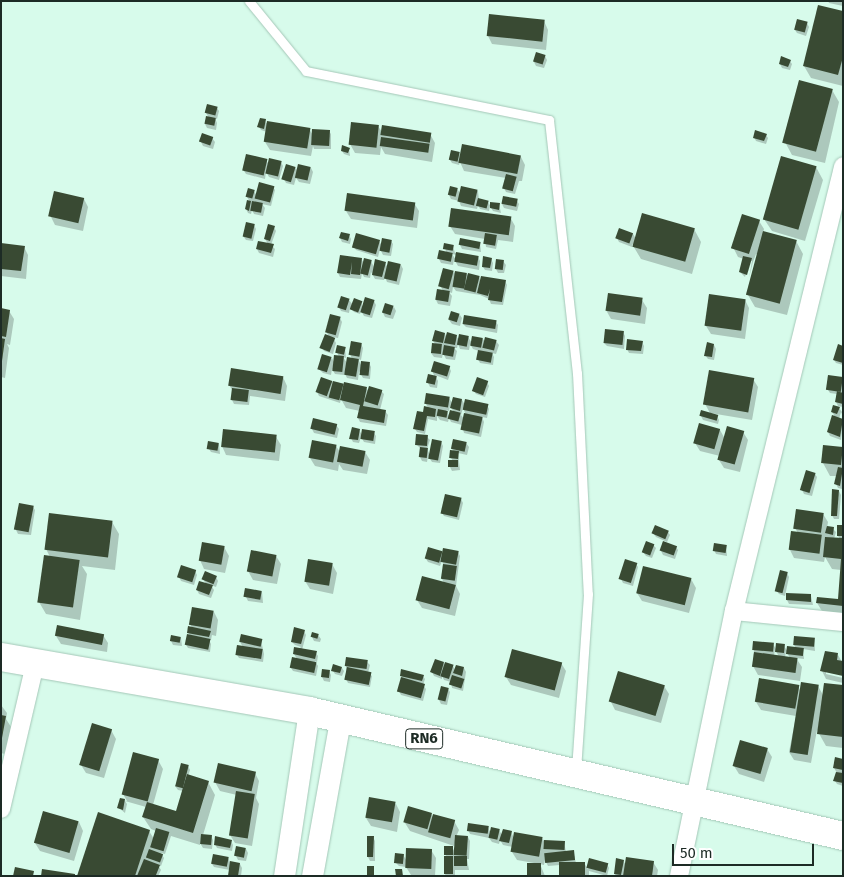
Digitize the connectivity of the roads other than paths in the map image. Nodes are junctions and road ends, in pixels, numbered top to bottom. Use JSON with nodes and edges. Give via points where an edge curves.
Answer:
{"nodes":[{"id":1,"x":248,"y":1,"type":"edge"},
{"id":2,"x":843,"y":166,"type":"edge"},
{"id":3,"x":734,"y":611,"type":"junction"},
{"id":4,"x":843,"y":622,"type":"edge"},
{"id":5,"x":1,"y":657,"type":"edge"},
{"id":6,"x":35,"y":664,"type":"junction"},
{"id":7,"x":309,"y":712,"type":"junction"},
{"id":8,"x":340,"y":720,"type":"junction"},
{"id":9,"x":576,"y":775,"type":"junction"},
{"id":10,"x":693,"y":800,"type":"junction"},
{"id":11,"x":1,"y":809,"type":"edge"},
{"id":12,"x":843,"y":836,"type":"edge"},
{"id":13,"x":284,"y":876,"type":"edge"},
{"id":14,"x":312,"y":876,"type":"edge"},
{"id":15,"x":678,"y":876,"type":"edge"}],
"edges":[{"from":1,"to":9,"type":"lane","via":[[306,71],[549,120],[577,373],[588,584]]},
{"from":2,"to":3,"type":"street"},
{"from":3,"to":4,"type":"street"},
{"from":3,"to":10,"type":"street"},
{"from":5,"to":6,"type":"main road","number":"RN6"},
{"from":6,"to":7,"type":"main road","number":"RN6"},
{"from":6,"to":11,"type":"street"},
{"from":7,"to":8,"type":"main road","number":"RN6"},
{"from":7,"to":13,"type":"street"},
{"from":8,"to":9,"type":"main road","number":"RN6"},
{"from":8,"to":14,"type":"street"},
{"from":9,"to":10,"type":"main road","number":"RN6"},
{"from":10,"to":12,"type":"main road","number":"RN6"},
{"from":10,"to":15,"type":"street"}]}
